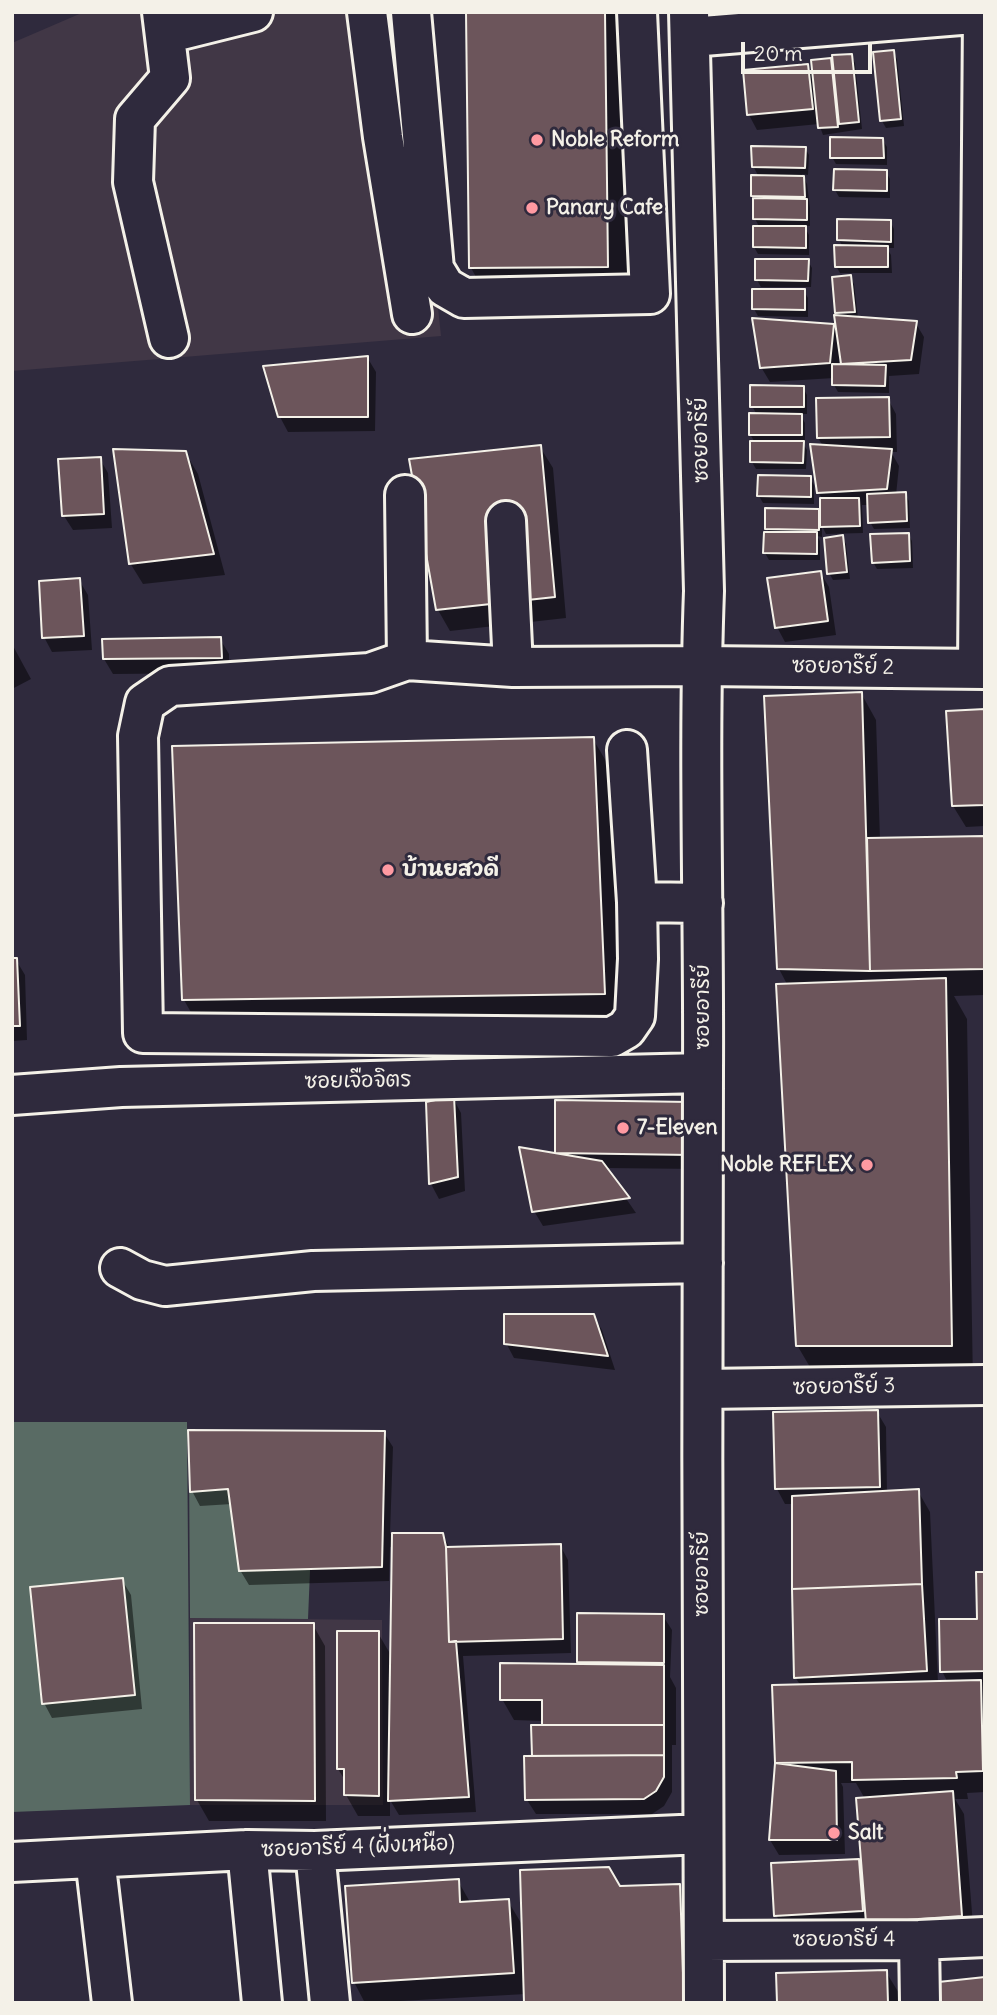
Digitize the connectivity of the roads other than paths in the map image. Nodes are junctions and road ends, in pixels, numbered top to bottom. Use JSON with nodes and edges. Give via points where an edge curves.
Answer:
{"nodes":[{"id":1,"x":253,"y":12,"type":"edge"},
{"id":2,"x":367,"y":12,"type":"edge"},
{"id":3,"x":411,"y":12,"type":"edge"},
{"id":4,"x":636,"y":12,"type":"edge"},
{"id":5,"x":984,"y":13,"type":"edge"},
{"id":6,"x":164,"y":23,"type":"edge"},
{"id":7,"x":690,"y":25,"type":"edge"},
{"id":8,"x":698,"y":293,"type":"junction"},
{"id":9,"x":650,"y":294,"type":"junction"},
{"id":10,"x":412,"y":314,"type":"dead end"},
{"id":11,"x":169,"y":338,"type":"dead end"},
{"id":12,"x":405,"y":495,"type":"dead end"},
{"id":13,"x":506,"y":521,"type":"dead end"},
{"id":14,"x":407,"y":660,"type":"junction"},
{"id":15,"x":701,"y":666,"type":"junction"},
{"id":16,"x":513,"y":667,"type":"junction"},
{"id":17,"x":981,"y":669,"type":"edge"},
{"id":18,"x":627,"y":750,"type":"dead end"},
{"id":19,"x":638,"y":902,"type":"junction"},
{"id":20,"x":704,"y":903,"type":"junction"},
{"id":21,"x":703,"y":1073,"type":"junction"},
{"id":22,"x":12,"y":1095,"type":"edge"},
{"id":23,"x":703,"y":1263,"type":"junction"},
{"id":24,"x":120,"y":1268,"type":"dead end"},
{"id":25,"x":985,"y":1385,"type":"edge"},
{"id":26,"x":703,"y":1389,"type":"junction"},
{"id":27,"x":703,"y":1834,"type":"junction"},
{"id":28,"x":247,"y":1850,"type":"junction"},
{"id":29,"x":315,"y":1851,"type":"junction"},
{"id":30,"x":95,"y":1857,"type":"junction"},
{"id":31,"x":12,"y":1862,"type":"edge"},
{"id":32,"x":985,"y":1937,"type":"edge"},
{"id":33,"x":919,"y":1940,"type":"junction"},
{"id":34,"x":704,"y":1941,"type":"junction"},
{"id":35,"x":111,"y":2003,"type":"edge"},
{"id":36,"x":262,"y":2003,"type":"edge"},
{"id":37,"x":330,"y":2003,"type":"edge"},
{"id":38,"x":704,"y":2003,"type":"edge"},
{"id":39,"x":920,"y":2003,"type":"edge"}],
"edges":[{"from":1,"to":6,"type":"street"},
{"from":2,"to":10,"type":"street"},
{"from":3,"to":9,"type":"street","via":[[435,269],[445,287],[464,298]]},
{"from":4,"to":9,"type":"street"},
{"from":5,"to":7,"type":"street"},
{"from":5,"to":17,"type":"street"},
{"from":6,"to":11,"type":"street","via":[[170,78],[135,119],[133,181]]},
{"from":7,"to":8,"type":"street","name":"ซอยอารีย์"},
{"from":8,"to":9,"type":"street"},
{"from":8,"to":15,"type":"street","name":"ซอยอารีย์","via":[[704,591]]},
{"from":12,"to":14,"type":"street"},
{"from":13,"to":16,"type":"street"},
{"from":14,"to":16,"type":"street","name":"ซอยอาร๊ย์ 2"},
{"from":14,"to":19,"type":"street","via":[[370,673],[170,686],[145,703],[138,736],[143,1033],[612,1037],[626,1029],[635,1016]]},
{"from":15,"to":16,"type":"street","name":"ซอยอาร๊ย์ 2"},
{"from":15,"to":17,"type":"street","name":"ซอยอาร๊ย์ 2"},
{"from":15,"to":20,"type":"street","name":"ซอยอารีย์"},
{"from":18,"to":19,"type":"street"},
{"from":19,"to":20,"type":"street"},
{"from":20,"to":21,"type":"street","name":"ซอยอารีย์"},
{"from":21,"to":22,"type":"street","name":"ซอยเจือจิตร","via":[[121,1087]]},
{"from":21,"to":23,"type":"street","name":"ซอยอารีย์"},
{"from":23,"to":24,"type":"street","via":[[313,1270],[165,1286]]},
{"from":23,"to":26,"type":"street","name":"ซอยอารีย์"},
{"from":25,"to":26,"type":"street","name":"ซอยอาร๊ย์ 3"},
{"from":26,"to":27,"type":"street","name":"ซอยอารีย์"},
{"from":27,"to":29,"type":"street","name":"ซอยอารีย์ 4 (ฝั่งเหนือ)"},
{"from":27,"to":34,"type":"street","name":"ซอยอารีย์"},
{"from":28,"to":29,"type":"street","name":"ซอยอารีย์ 4 (ฝั่งเหนือ)"},
{"from":28,"to":30,"type":"street","name":"ซอยอารีย์ 4 (ฝั่งเหนือ)"},
{"from":28,"to":36,"type":"street"},
{"from":29,"to":37,"type":"street"},
{"from":30,"to":31,"type":"street","name":"ซอยอารีย์ 4 (ฝั่งเหนือ)"},
{"from":30,"to":35,"type":"street"},
{"from":32,"to":33,"type":"street","name":"ซอยอารีย์ 4"},
{"from":33,"to":34,"type":"street","name":"ซอยอารีย์ 4"},
{"from":33,"to":39,"type":"street"},
{"from":34,"to":38,"type":"street","name":"ซอยอารีย์"}]}
